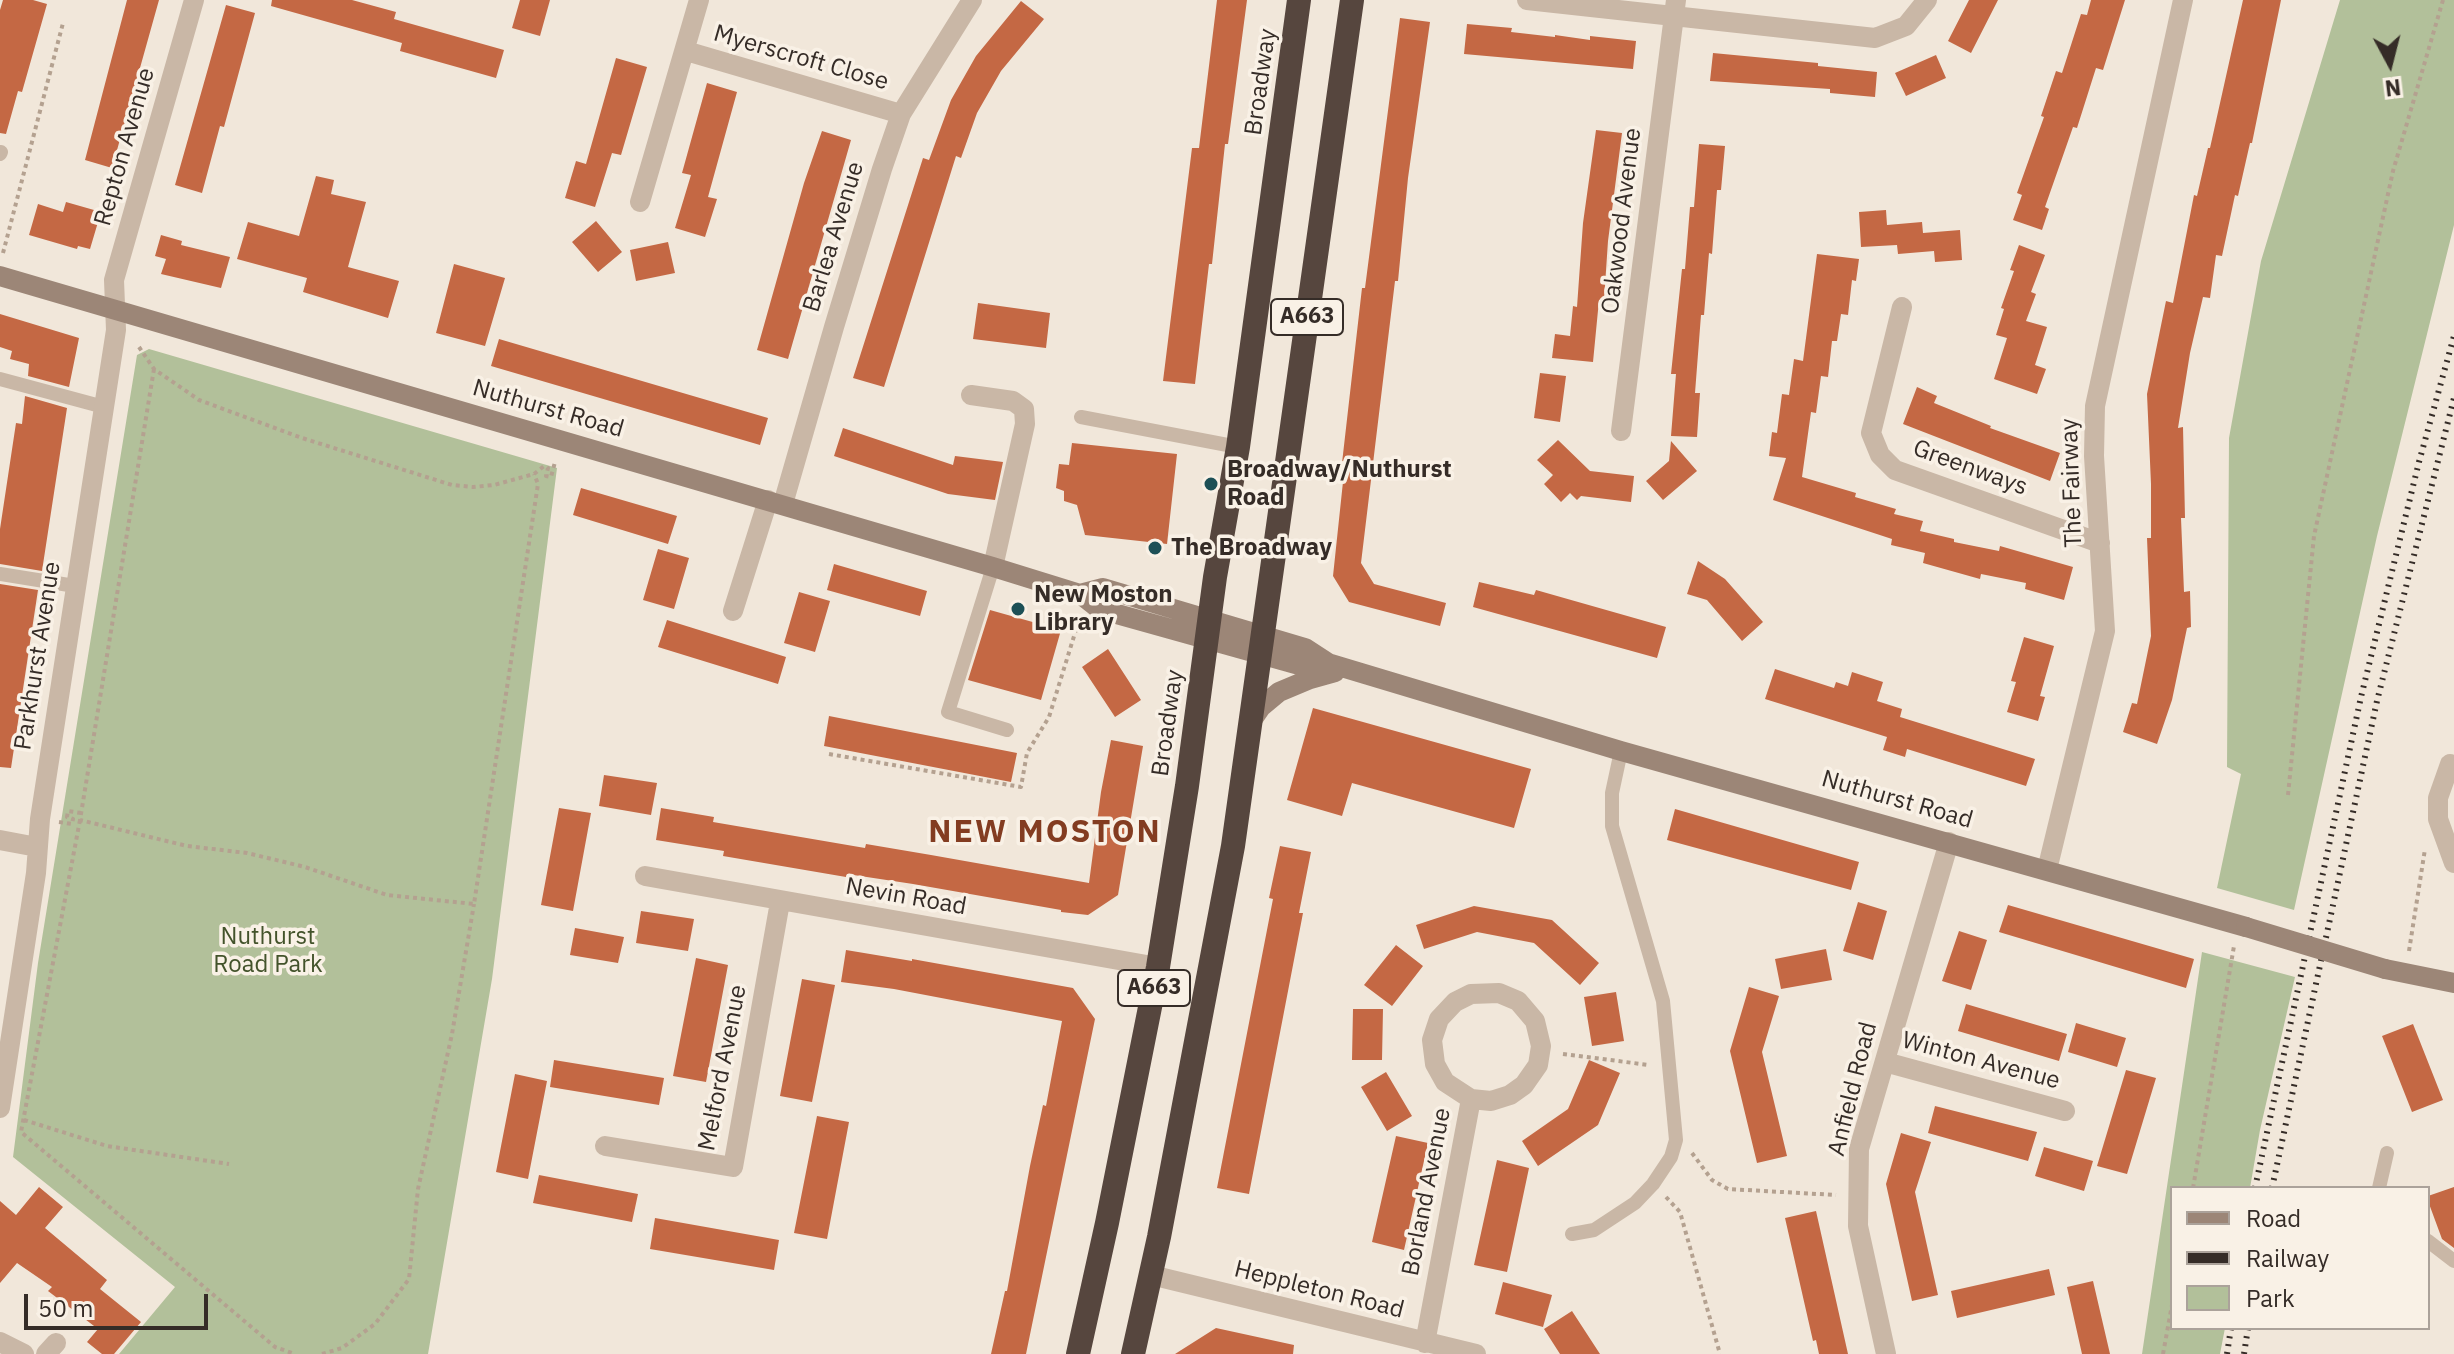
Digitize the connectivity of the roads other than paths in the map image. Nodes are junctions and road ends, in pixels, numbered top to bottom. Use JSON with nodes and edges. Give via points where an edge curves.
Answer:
{"nodes":[{"id":1,"x":194,"y":0,"type":"edge"},
{"id":2,"x":699,"y":0,"type":"edge"},
{"id":3,"x":972,"y":0,"type":"edge"},
{"id":4,"x":1299,"y":0,"type":"edge"},
{"id":5,"x":1352,"y":0,"type":"edge"},
{"id":6,"x":1527,"y":0,"type":"edge"},
{"id":7,"x":1927,"y":0,"type":"edge"},
{"id":8,"x":2183,"y":0,"type":"edge"},
{"id":9,"x":1675,"y":8,"type":"edge"},
{"id":10,"x":686,"y":51,"type":"junction"},
{"id":11,"x":901,"y":114,"type":"junction"},
{"id":12,"x":640,"y":202,"type":"dead end"},
{"id":13,"x":0,"y":276,"type":"edge"},
{"id":14,"x":1902,"y":307,"type":"dead end"},
{"id":15,"x":114,"y":308,"type":"junction"},
{"id":16,"x":0,"y":379,"type":"edge"},
{"id":17,"x":971,"y":395,"type":"dead end"},
{"id":18,"x":104,"y":407,"type":"junction"},
{"id":19,"x":1081,"y":417,"type":"dead end"},
{"id":20,"x":1621,"y":431,"type":"dead end"},
{"id":21,"x":1238,"y":447,"type":"junction"},
{"id":22,"x":776,"y":502,"type":"junction"},
{"id":23,"x":2100,"y":543,"type":"junction"},
{"id":24,"x":993,"y":567,"type":"junction"},
{"id":25,"x":0,"y":574,"type":"edge"},
{"id":26,"x":75,"y":586,"type":"junction"},
{"id":27,"x":733,"y":611,"type":"dead end"},
{"id":28,"x":1210,"y":630,"type":"junction"},
{"id":29,"x":1261,"y":644,"type":"junction"},
{"id":30,"x":1355,"y":670,"type":"junction"},
{"id":31,"x":1250,"y":723,"type":"junction"},
{"id":32,"x":1007,"y":730,"type":"dead end"},
{"id":33,"x":1621,"y":751,"type":"junction"},
{"id":34,"x":2453,"y":759,"type":"edge"},
{"id":35,"x":0,"y":840,"type":"edge"},
{"id":36,"x":1949,"y":842,"type":"junction"},
{"id":37,"x":37,"y":847,"type":"junction"},
{"id":38,"x":2454,"y":863,"type":"edge"},
{"id":39,"x":2047,"y":870,"type":"junction"},
{"id":40,"x":645,"y":876,"type":"dead end"},
{"id":41,"x":780,"y":902,"type":"junction"},
{"id":42,"x":1158,"y":967,"type":"junction"},
{"id":43,"x":2454,"y":983,"type":"edge"},
{"id":44,"x":1885,"y":1062,"type":"junction"},
{"id":45,"x":1471,"y":1099,"type":"junction"},
{"id":46,"x":0,"y":1108,"type":"edge"},
{"id":47,"x":2065,"y":1111,"type":"dead end"},
{"id":48,"x":605,"y":1146,"type":"dead end"},
{"id":49,"x":2387,"y":1153,"type":"dead end"},
{"id":50,"x":2379,"y":1186,"type":"edge"},
{"id":51,"x":1572,"y":1234,"type":"dead end"},
{"id":52,"x":2430,"y":1243,"type":"edge"},
{"id":53,"x":2454,"y":1261,"type":"edge"},
{"id":54,"x":1151,"y":1275,"type":"junction"},
{"id":55,"x":0,"y":1342,"type":"edge"},
{"id":56,"x":1425,"y":1343,"type":"junction"},
{"id":57,"x":24,"y":1354,"type":"edge"},
{"id":58,"x":1078,"y":1354,"type":"edge"},
{"id":59,"x":1133,"y":1354,"type":"edge"},
{"id":60,"x":1476,"y":1354,"type":"edge"},
{"id":61,"x":1886,"y":1354,"type":"edge"}],
"edges":[{"from":1,"to":15,"type":"street","name":"Repton Avenue","via":[[114,280]]},
{"from":2,"to":10,"type":"street","name":"Myerscroft Close"},
{"from":3,"to":11,"type":"street","name":"Barlea Avenue"},
{"from":4,"to":21,"type":"highway","name":"Broadway","number":"A663"},
{"from":5,"to":29,"type":"highway","number":"A663"},
{"from":6,"to":9,"type":"street"},
{"from":7,"to":9,"type":"street","via":[[1906,26],[1875,38]]},
{"from":8,"to":23,"type":"street","name":"The Fairway","via":[[2095,406]]},
{"from":9,"to":20,"type":"street","name":"Oakwood Avenue"},
{"from":10,"to":11,"type":"street","name":"Myerscroft Close"},
{"from":10,"to":12,"type":"street","name":"Myerscroft Close"},
{"from":11,"to":22,"type":"street","name":"Barlea Avenue"},
{"from":13,"to":15,"type":"street","name":"Nuthurst Road"},
{"from":14,"to":23,"type":"street","name":"Greenways","via":[[1871,433],[1880,455],[1895,470]]},
{"from":15,"to":18,"type":"street","name":"Parkhurst Avenue","via":[[116,330]]},
{"from":15,"to":22,"type":"street","name":"Nuthurst Road"},
{"from":16,"to":18,"type":"lane"},
{"from":17,"to":24,"type":"street","via":[[1013,401],[1024,409]]},
{"from":18,"to":26,"type":"street","name":"Parkhurst Avenue"},
{"from":19,"to":21,"type":"lane"},
{"from":21,"to":28,"type":"highway","name":"Broadway","number":"A663"},
{"from":22,"to":24,"type":"street","name":"Nuthurst Road"},
{"from":22,"to":27,"type":"street","name":"Barlea Avenue"},
{"from":23,"to":39,"type":"street","name":"The Fairway","via":[[2105,631]]},
{"from":24,"to":28,"type":"street","name":"Nuthurst Road","via":[[1080,594],[1099,609]]},
{"from":24,"to":32,"type":"lane","via":[[948,712]]},
{"from":25,"to":26,"type":"lane"},
{"from":26,"to":37,"type":"street","name":"Parkhurst Avenue"},
{"from":28,"to":29,"type":"street","name":"Nuthurst Road"},
{"from":28,"to":42,"type":"highway","name":"Broadway","number":"A663"},
{"from":29,"to":30,"type":"street","name":"Nuthurst Road","via":[[1305,648],[1328,663]]},
{"from":29,"to":31,"type":"highway","number":"A663"},
{"from":30,"to":31,"type":"street","via":[[1279,692]]},
{"from":30,"to":33,"type":"street","name":"Nuthurst Road"},
{"from":31,"to":54,"type":"highway","number":"A663","via":[[1213,964]]},
{"from":33,"to":36,"type":"street","name":"Nuthurst Road"},
{"from":33,"to":51,"type":"lane","via":[[1612,826],[1663,1001],[1676,1140],[1671,1157],[1635,1203],[1594,1230]]},
{"from":34,"to":38,"type":"street","via":[[2438,798],[2438,819]]},
{"from":35,"to":37,"type":"street"},
{"from":36,"to":39,"type":"street","name":"Nuthurst Road"},
{"from":36,"to":44,"type":"street","name":"Anfield Road"},
{"from":37,"to":46,"type":"street","name":"Parkhurst Avenue"},
{"from":39,"to":43,"type":"street","name":"Nuthurst Road","bridge":true,"via":[[2385,969]]},
{"from":40,"to":41,"type":"street","name":"Nevin Road"},
{"from":41,"to":42,"type":"street","name":"Nevin Road"},
{"from":41,"to":48,"type":"street","name":"Melford Avenue","via":[[733,1167]]},
{"from":42,"to":58,"type":"highway","name":"Broadway","number":"A663"},
{"from":44,"to":47,"type":"street","name":"Winton Avenue"},
{"from":44,"to":61,"type":"street","name":"Anfield Road","via":[[1859,1149],[1858,1226]]},
{"from":45,"to":45,"type":"street","name":"Borland Avenue","via":[[1445,1082],[1435,1064],[1432,1040],[1439,1019],[1471,994],[1489,992],[1518,1001],[1535,1021],[1540,1051],[1533,1075],[1510,1095],[1491,1101]]},
{"from":45,"to":56,"type":"street","name":"Borland Avenue"},
{"from":49,"to":50,"type":"lane"},
{"from":52,"to":53,"type":"lane"},
{"from":54,"to":56,"type":"street","name":"Heppleton Road"},
{"from":54,"to":59,"type":"highway","number":"A663"},
{"from":55,"to":57,"type":"street"},
{"from":56,"to":60,"type":"street","name":"Heppleton Road"}]}
